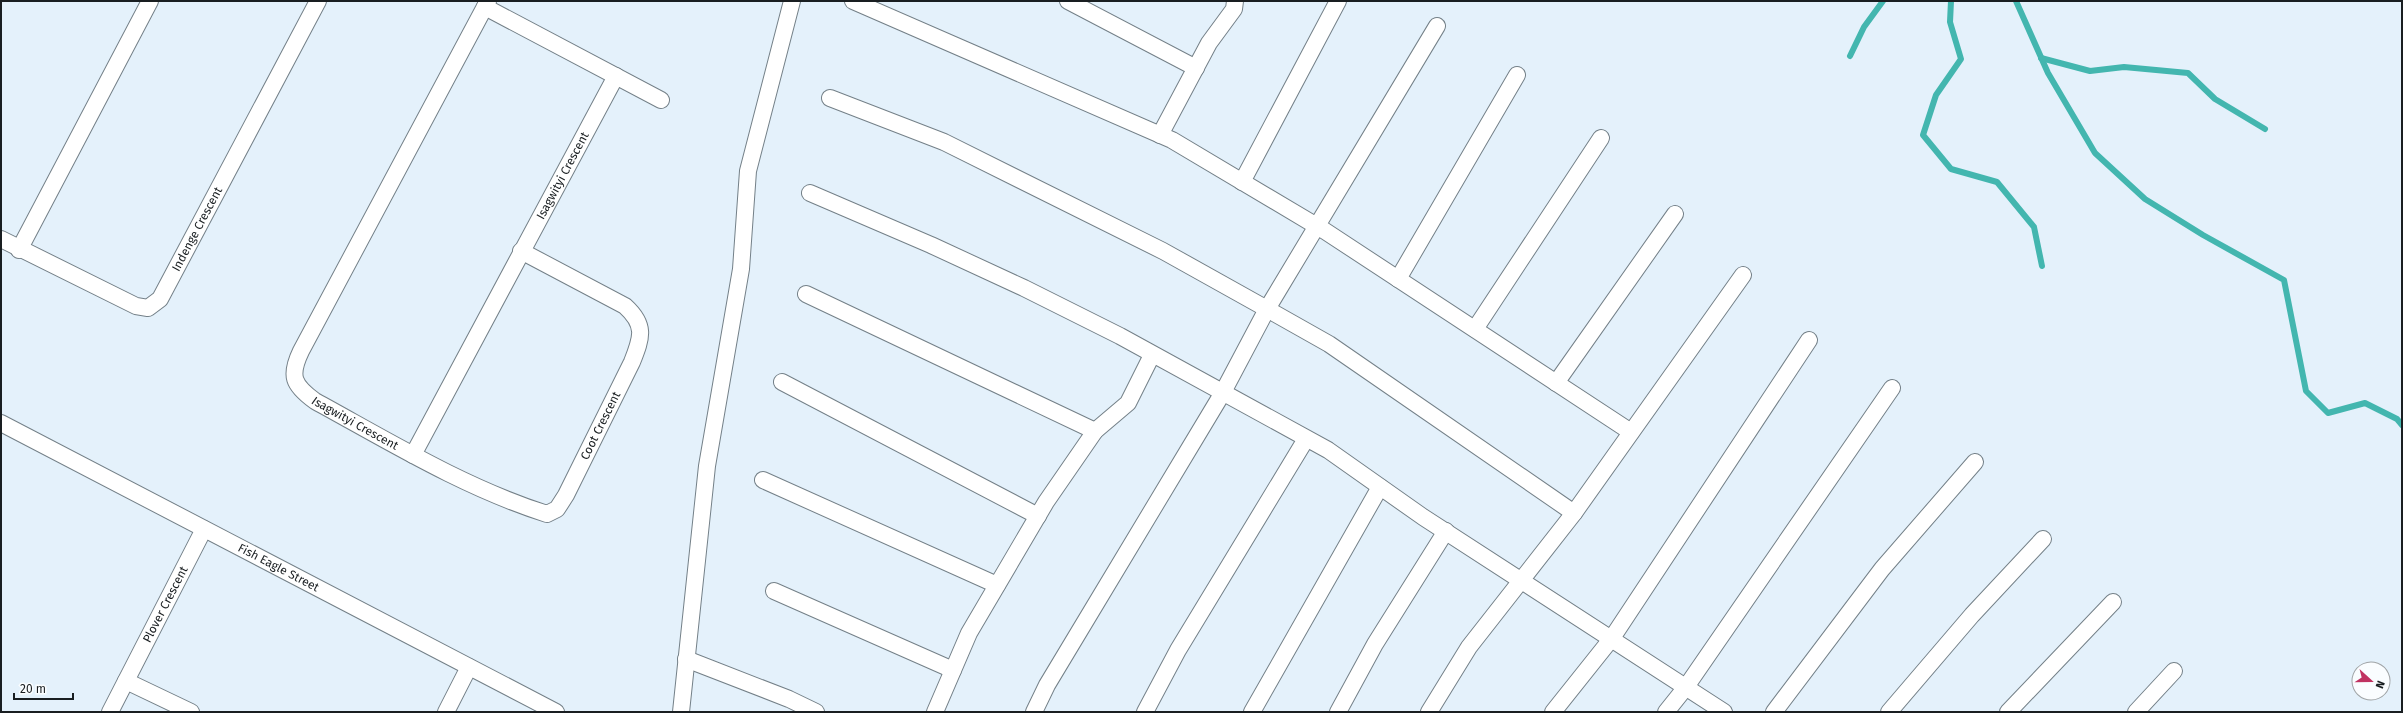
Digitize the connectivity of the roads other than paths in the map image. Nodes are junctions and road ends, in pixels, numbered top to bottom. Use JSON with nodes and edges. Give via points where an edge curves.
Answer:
{"nodes":[{"id":1,"x":150,"y":1,"type":"edge"},
{"id":2,"x":318,"y":1,"type":"edge"},
{"id":3,"x":792,"y":1,"type":"edge"},
{"id":4,"x":853,"y":1,"type":"edge"},
{"id":5,"x":1068,"y":1,"type":"edge"},
{"id":6,"x":1235,"y":1,"type":"edge"},
{"id":7,"x":1338,"y":1,"type":"edge"},
{"id":8,"x":486,"y":4,"type":"edge"},
{"id":9,"x":1437,"y":26,"type":"dead end"},
{"id":10,"x":1196,"y":68,"type":"junction"},
{"id":11,"x":1517,"y":75,"type":"dead end"},
{"id":12,"x":616,"y":76,"type":"junction"},
{"id":13,"x":830,"y":98,"type":"dead end"},
{"id":14,"x":660,"y":100,"type":"dead end"},
{"id":15,"x":1160,"y":135,"type":"junction"},
{"id":16,"x":1601,"y":138,"type":"dead end"},
{"id":17,"x":1242,"y":182,"type":"junction"},
{"id":18,"x":810,"y":193,"type":"dead end"},
{"id":19,"x":1675,"y":214,"type":"dead end"},
{"id":20,"x":1316,"y":226,"type":"junction"},
{"id":21,"x":1,"y":239,"type":"edge"},
{"id":22,"x":20,"y":250,"type":"junction"},
{"id":23,"x":521,"y":251,"type":"junction"},
{"id":24,"x":1743,"y":275,"type":"dead end"},
{"id":25,"x":1398,"y":279,"type":"junction"},
{"id":26,"x":806,"y":294,"type":"dead end"},
{"id":27,"x":1267,"y":309,"type":"junction"},
{"id":28,"x":1475,"y":329,"type":"junction"},
{"id":29,"x":1809,"y":340,"type":"dead end"},
{"id":30,"x":1152,"y":354,"type":"junction"},
{"id":31,"x":782,"y":382,"type":"dead end"},
{"id":32,"x":1556,"y":383,"type":"junction"},
{"id":33,"x":1892,"y":388,"type":"dead end"},
{"id":34,"x":1222,"y":394,"type":"junction"},
{"id":35,"x":1,"y":423,"type":"edge"},
{"id":36,"x":1095,"y":431,"type":"junction"},
{"id":37,"x":1632,"y":432,"type":"junction"},
{"id":38,"x":1306,"y":439,"type":"junction"},
{"id":39,"x":413,"y":455,"type":"junction"},
{"id":40,"x":1975,"y":462,"type":"dead end"},
{"id":41,"x":763,"y":480,"type":"dead end"},
{"id":42,"x":1380,"y":487,"type":"junction"},
{"id":43,"x":1574,"y":513,"type":"junction"},
{"id":44,"x":1038,"y":516,"type":"junction"},
{"id":45,"x":204,"y":529,"type":"junction"},
{"id":46,"x":1446,"y":531,"type":"junction"},
{"id":47,"x":2043,"y":539,"type":"dead end"},
{"id":48,"x":1523,"y":580,"type":"junction"},
{"id":49,"x":997,"y":585,"type":"junction"},
{"id":50,"x":774,"y":591,"type":"dead end"},
{"id":51,"x":2113,"y":602,"type":"dead end"},
{"id":52,"x":1612,"y":638,"type":"junction"},
{"id":53,"x":686,"y":659,"type":"junction"},
{"id":54,"x":469,"y":668,"type":"junction"},
{"id":55,"x":953,"y":670,"type":"junction"},
{"id":56,"x":2174,"y":671,"type":"dead end"},
{"id":57,"x":126,"y":681,"type":"junction"},
{"id":58,"x":1686,"y":687,"type":"junction"},
{"id":59,"x":110,"y":712,"type":"edge"},
{"id":60,"x":190,"y":712,"type":"edge"},
{"id":61,"x":446,"y":712,"type":"edge"},
{"id":62,"x":556,"y":712,"type":"edge"},
{"id":63,"x":681,"y":712,"type":"edge"},
{"id":64,"x":816,"y":712,"type":"edge"},
{"id":65,"x":935,"y":712,"type":"edge"},
{"id":66,"x":1034,"y":712,"type":"edge"},
{"id":67,"x":1144,"y":712,"type":"edge"},
{"id":68,"x":1252,"y":712,"type":"edge"},
{"id":69,"x":1338,"y":712,"type":"edge"},
{"id":70,"x":1429,"y":712,"type":"edge"},
{"id":71,"x":1553,"y":712,"type":"edge"},
{"id":72,"x":1666,"y":712,"type":"edge"},
{"id":73,"x":1724,"y":712,"type":"edge"},
{"id":74,"x":1774,"y":712,"type":"edge"},
{"id":75,"x":1889,"y":712,"type":"edge"},
{"id":76,"x":2008,"y":712,"type":"edge"},
{"id":77,"x":2136,"y":712,"type":"edge"}],
"edges":[{"from":1,"to":22,"type":"street"},
{"from":2,"to":22,"type":"street","name":"Indenge Crescent","via":[[160,299],[148,308],[136,306]]},
{"from":3,"to":53,"type":"street","via":[[748,171],[741,269],[707,466]]},
{"from":4,"to":15,"type":"street"},
{"from":5,"to":10,"type":"street"},
{"from":6,"to":10,"type":"street","via":[[1234,9],[1209,43]]},
{"from":7,"to":17,"type":"street"},
{"from":8,"to":12,"type":"street","name":"Isagwityi Crescent"},
{"from":8,"to":39,"type":"street","name":"Isagwityi Crescent","via":[[294,366],[293,376],[301,391]]},
{"from":9,"to":20,"type":"street"},
{"from":10,"to":15,"type":"street"},
{"from":11,"to":25,"type":"street"},
{"from":12,"to":14,"type":"street","name":"Isagwityi Crescent"},
{"from":12,"to":23,"type":"street","name":"Isagwityi Crescent"},
{"from":13,"to":27,"type":"street","via":[[944,142],[1163,251]]},
{"from":15,"to":17,"type":"street"},
{"from":16,"to":28,"type":"street"},
{"from":17,"to":20,"type":"street"},
{"from":18,"to":30,"type":"street","via":[[1024,288]]},
{"from":19,"to":32,"type":"street"},
{"from":20,"to":25,"type":"street"},
{"from":20,"to":27,"type":"street"},
{"from":21,"to":22,"type":"street","name":"Indenge Crescent"},
{"from":23,"to":39,"type":"street","name":"Isagwityi Crescent"},
{"from":23,"to":39,"type":"street","name":"Coot Crescent","via":[[625,306],[636,316],[640,326],[640,342],[632,362],[566,495],[557,509],[547,514],[505,499]]},
{"from":24,"to":37,"type":"street"},
{"from":25,"to":28,"type":"street"},
{"from":26,"to":36,"type":"street"},
{"from":27,"to":34,"type":"street"},
{"from":27,"to":43,"type":"street","via":[[1329,344]]},
{"from":28,"to":32,"type":"street"},
{"from":29,"to":52,"type":"street"},
{"from":30,"to":34,"type":"street"},
{"from":30,"to":36,"type":"street","via":[[1128,403]]},
{"from":31,"to":44,"type":"street"},
{"from":32,"to":37,"type":"street"},
{"from":33,"to":58,"type":"street"},
{"from":34,"to":38,"type":"street"},
{"from":34,"to":66,"type":"street","via":[[1047,685]]},
{"from":35,"to":45,"type":"street","name":"Fish Eagle Street"},
{"from":36,"to":44,"type":"street"},
{"from":37,"to":43,"type":"street"},
{"from":38,"to":42,"type":"street","via":[[1328,450]]},
{"from":38,"to":67,"type":"street","via":[[1178,650]]},
{"from":40,"to":74,"type":"street","via":[[1882,569]]},
{"from":41,"to":49,"type":"street"},
{"from":42,"to":46,"type":"street"},
{"from":42,"to":68,"type":"street"},
{"from":43,"to":48,"type":"street"},
{"from":44,"to":49,"type":"street"},
{"from":45,"to":54,"type":"street","name":"Fish Eagle Street"},
{"from":45,"to":57,"type":"street","name":"Plover Crescent"},
{"from":46,"to":48,"type":"street"},
{"from":46,"to":69,"type":"street","via":[[1374,644]]},
{"from":47,"to":75,"type":"street","via":[[1972,615]]},
{"from":48,"to":52,"type":"street"},
{"from":48,"to":70,"type":"street","via":[[1469,647]]},
{"from":49,"to":55,"type":"street","via":[[969,633]]},
{"from":50,"to":55,"type":"street"},
{"from":51,"to":76,"type":"street"},
{"from":52,"to":58,"type":"street"},
{"from":52,"to":71,"type":"street"},
{"from":53,"to":63,"type":"street"},
{"from":53,"to":64,"type":"street","via":[[790,699]]},
{"from":54,"to":61,"type":"street"},
{"from":54,"to":62,"type":"street","name":"Fish Eagle Street"},
{"from":55,"to":65,"type":"street"},
{"from":56,"to":77,"type":"street"},
{"from":57,"to":59,"type":"street","name":"Plover Crescent"},
{"from":57,"to":60,"type":"street"},
{"from":58,"to":72,"type":"street"},
{"from":58,"to":73,"type":"street"}]}
